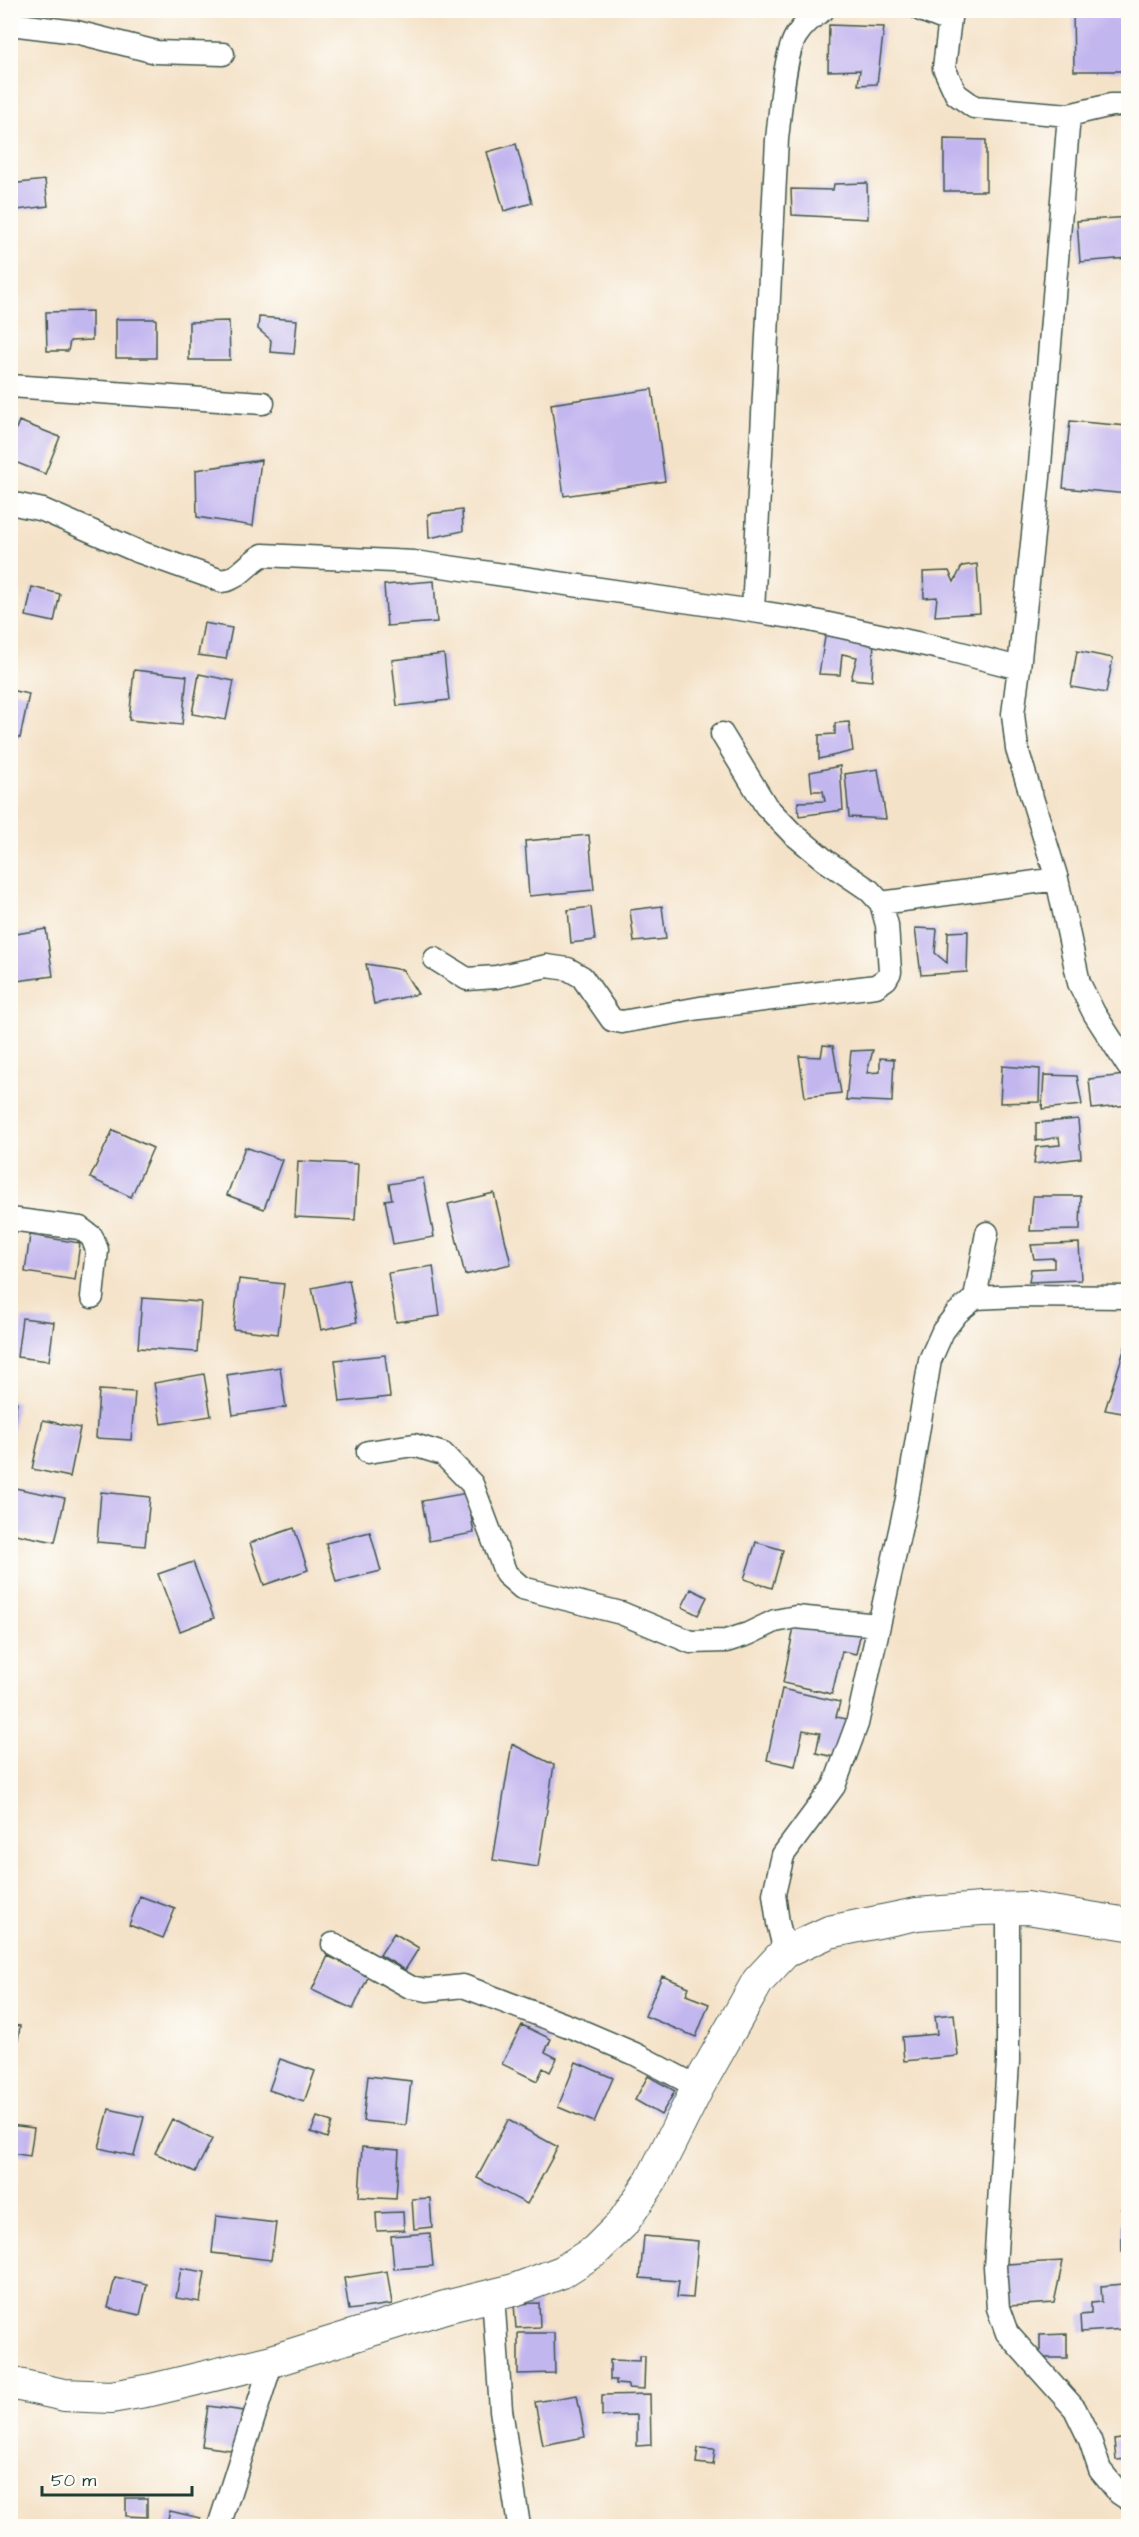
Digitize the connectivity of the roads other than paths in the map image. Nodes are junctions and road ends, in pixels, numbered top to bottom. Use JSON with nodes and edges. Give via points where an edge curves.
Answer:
{"nodes":[{"id":1,"x":823,"y":10,"type":"edge"},
{"id":2,"x":921,"y":10,"type":"edge"},
{"id":3,"x":950,"y":16,"type":"edge"},
{"id":4,"x":10,"y":24,"type":"edge"},
{"id":5,"x":223,"y":54,"type":"dead end"},
{"id":6,"x":1128,"y":105,"type":"edge"},
{"id":7,"x":1069,"y":115,"type":"junction"},
{"id":8,"x":10,"y":386,"type":"edge"},
{"id":9,"x":263,"y":403,"type":"dead end"},
{"id":10,"x":10,"y":503,"type":"edge"},
{"id":11,"x":753,"y":611,"type":"junction"},
{"id":12,"x":1019,"y":668,"type":"junction"},
{"id":13,"x":722,"y":734,"type":"dead end"},
{"id":14,"x":1057,"y":879,"type":"junction"},
{"id":15,"x":881,"y":903,"type":"junction"},
{"id":16,"x":435,"y":958,"type":"dead end"},
{"id":17,"x":1128,"y":1066,"type":"edge"},
{"id":18,"x":10,"y":1219,"type":"edge"},
{"id":19,"x":987,"y":1233,"type":"dead end"},
{"id":20,"x":92,"y":1297,"type":"dead end"},
{"id":21,"x":1128,"y":1297,"type":"edge"},
{"id":22,"x":975,"y":1298,"type":"junction"},
{"id":23,"x":368,"y":1452,"type":"dead end"},
{"id":24,"x":878,"y":1625,"type":"junction"},
{"id":25,"x":1008,"y":1908,"type":"junction"},
{"id":26,"x":1128,"y":1924,"type":"edge"},
{"id":27,"x":333,"y":1944,"type":"dead end"},
{"id":28,"x":785,"y":1952,"type":"junction"},
{"id":29,"x":698,"y":2087,"type":"junction"},
{"id":30,"x":493,"y":2295,"type":"junction"},
{"id":31,"x":272,"y":2361,"type":"junction"},
{"id":32,"x":10,"y":2383,"type":"edge"},
{"id":33,"x":1128,"y":2499,"type":"edge"},
{"id":34,"x":219,"y":2526,"type":"edge"},
{"id":35,"x":519,"y":2526,"type":"edge"}],
"edges":[{"from":1,"to":11,"type":"street","via":[[795,38],[777,139]]},
{"from":2,"to":3,"type":"street"},
{"from":3,"to":7,"type":"street","via":[[944,68],[956,94],[974,106]]},
{"from":4,"to":5,"type":"street","via":[[76,32],[156,52]]},
{"from":6,"to":7,"type":"street"},
{"from":7,"to":12,"type":"street"},
{"from":8,"to":9,"type":"street"},
{"from":10,"to":11,"type":"street","via":[[43,510],[222,581],[234,579],[263,555],[414,562]]},
{"from":11,"to":12,"type":"street"},
{"from":12,"to":14,"type":"street","via":[[1013,714],[1017,750]]},
{"from":13,"to":15,"type":"street","via":[[766,806],[791,832]]},
{"from":14,"to":15,"type":"street"},
{"from":14,"to":17,"type":"street","via":[[1079,983]]},
{"from":15,"to":16,"type":"street","via":[[887,925],[890,972],[876,986],[622,1022],[612,1020],[582,977],[568,969],[547,966],[467,979]]},
{"from":18,"to":20,"type":"street","via":[[80,1227],[92,1237],[97,1250]]},
{"from":19,"to":22,"type":"street"},
{"from":21,"to":22,"type":"street"},
{"from":22,"to":24,"type":"street","via":[[943,1331],[930,1360],[907,1499]]},
{"from":23,"to":24,"type":"street","via":[[414,1445],[443,1454],[472,1484],[506,1574],[522,1588],[621,1613],[691,1642],[726,1641],[775,1621],[796,1617]]},
{"from":24,"to":28,"type":"street","via":[[857,1724],[834,1786],[783,1855],[774,1894]]},
{"from":25,"to":26,"type":"street"},
{"from":25,"to":28,"type":"street","via":[[917,1914],[829,1932]]},
{"from":25,"to":33,"type":"street","via":[[1008,2062],[995,2267],[998,2308],[1007,2333],[1075,2409],[1100,2470]]},
{"from":27,"to":29,"type":"street","via":[[410,1987],[427,1990],[463,1986],[635,2054]]},
{"from":28,"to":29,"type":"street","via":[[758,1981]]},
{"from":29,"to":30,"type":"street","via":[[651,2181],[622,2224],[595,2251],[562,2272]]},
{"from":30,"to":31,"type":"street"},
{"from":30,"to":35,"type":"street","via":[[501,2410]]},
{"from":31,"to":32,"type":"street","via":[[111,2397],[64,2395]]},
{"from":31,"to":34,"type":"street"}]}
